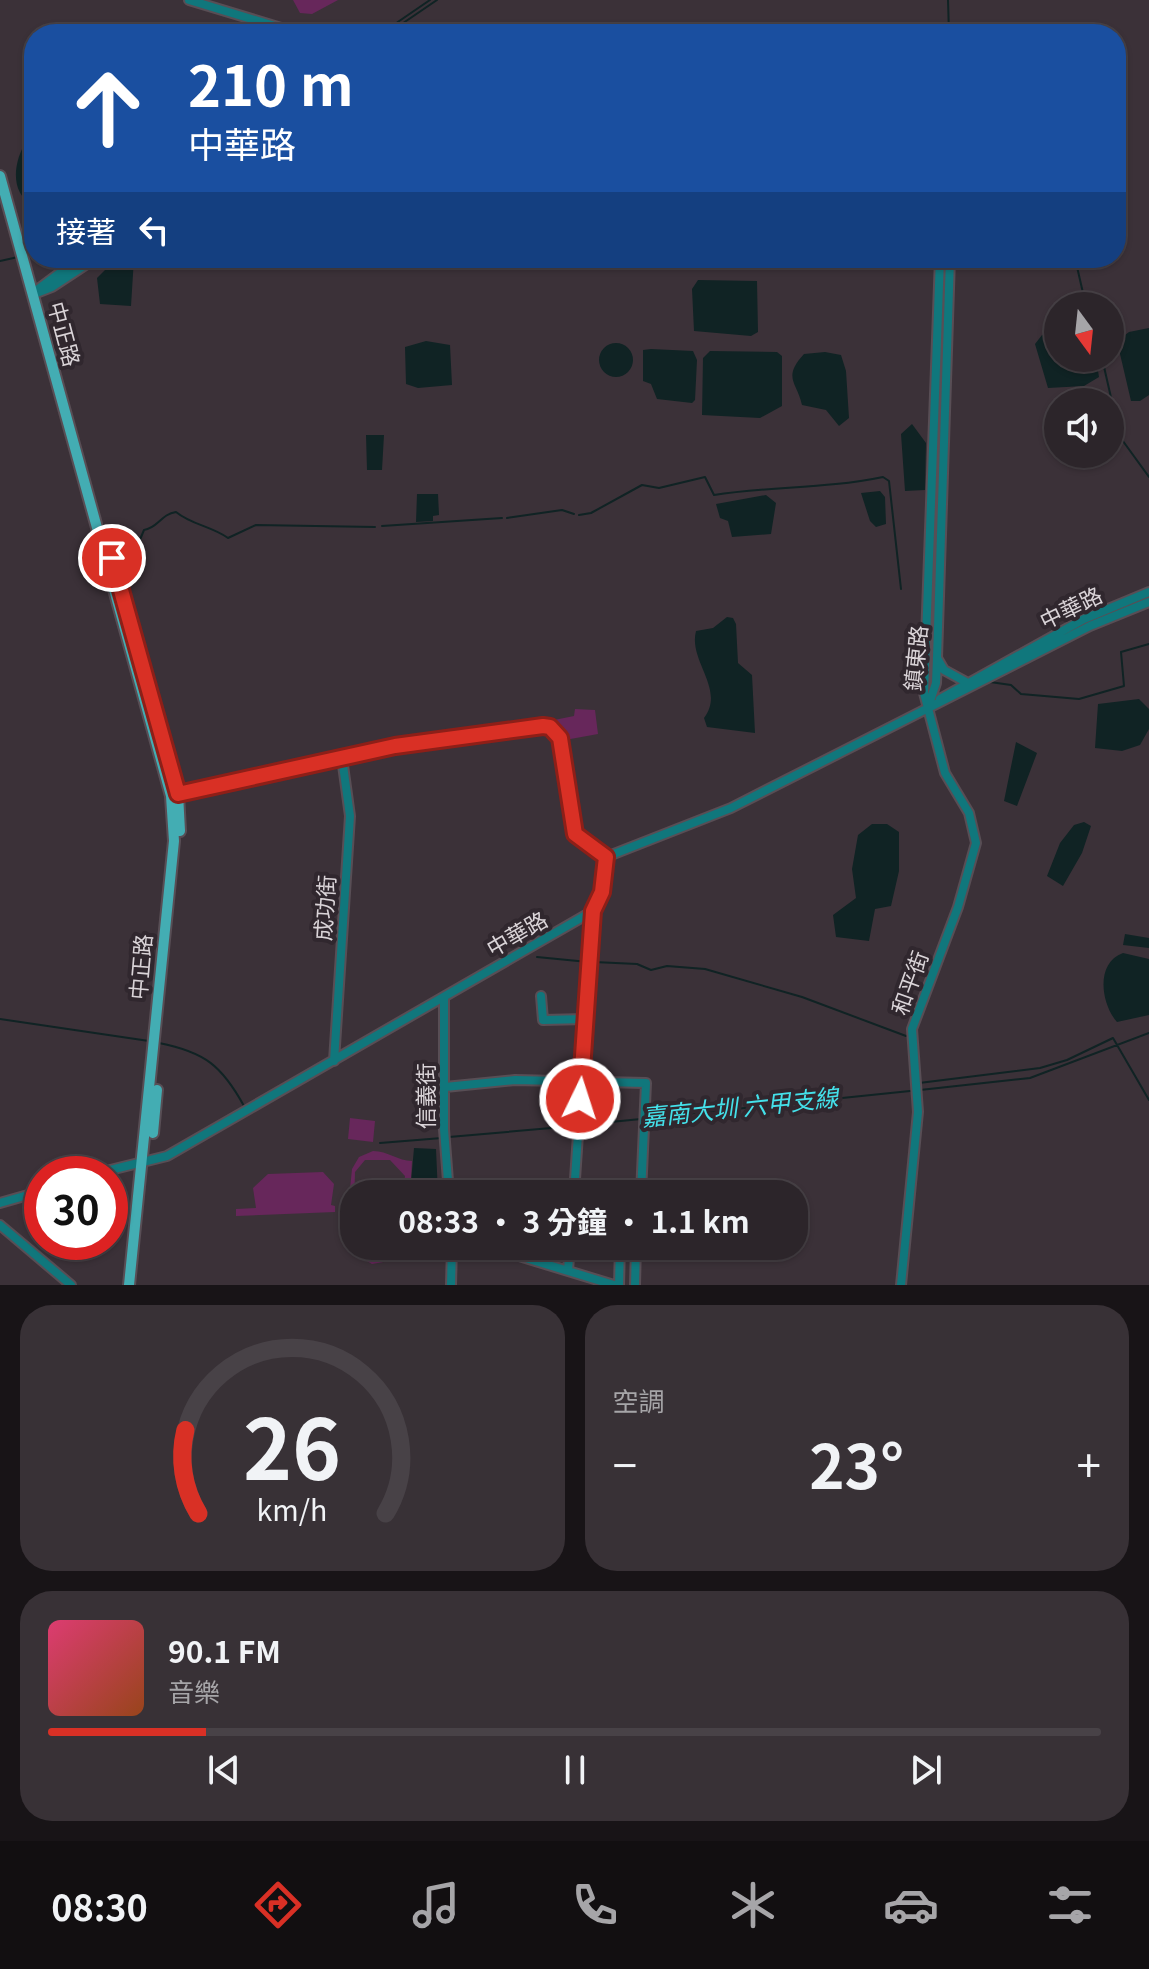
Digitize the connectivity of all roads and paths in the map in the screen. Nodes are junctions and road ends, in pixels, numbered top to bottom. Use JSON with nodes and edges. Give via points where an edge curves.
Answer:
{"nodes":[{"id":1,"x":189,"y":0,"type":"edge"},
{"id":2,"x":268,"y":24,"type":"edge"},
{"id":3,"x":0,"y":176,"type":"edge"},
{"id":4,"x":24,"y":259,"type":"edge"},
{"id":5,"x":27,"y":268,"type":"edge"},
{"id":6,"x":67,"y":268,"type":"edge"},
{"id":7,"x":81,"y":268,"type":"edge"},
{"id":8,"x":940,"y":268,"type":"edge"},
{"id":9,"x":950,"y":268,"type":"edge"},
{"id":10,"x":34,"y":294,"type":"junction"},
{"id":11,"x":1149,"y":592,"type":"edge"},
{"id":12,"x":1149,"y":602,"type":"edge"},
{"id":13,"x":937,"y":658,"type":"junction"},
{"id":14,"x":966,"y":682,"type":"junction"},
{"id":15,"x":928,"y":708,"type":"junction"},
{"id":16,"x":342,"y":758,"type":"junction"},
{"id":17,"x":174,"y":795,"type":"junction"},
{"id":18,"x":606,"y":857,"type":"junction"},
{"id":19,"x":593,"y":911,"type":"junction"},
{"id":20,"x":541,"y":996,"type":"dead end"},
{"id":21,"x":444,"y":998,"type":"junction"},
{"id":22,"x":586,"y":1019,"type":"junction"},
{"id":23,"x":334,"y":1061,"type":"junction"},
{"id":24,"x":581,"y":1080,"type":"junction"},
{"id":25,"x":445,"y":1087,"type":"junction"},
{"id":26,"x":147,"y":1160,"type":"junction"},
{"id":27,"x":128,"y":1165,"type":"edge"},
{"id":28,"x":448,"y":1180,"type":"edge"},
{"id":29,"x":575,"y":1180,"type":"edge"},
{"id":30,"x":642,"y":1180,"type":"edge"},
{"id":31,"x":24,"y":1196,"type":"edge"},
{"id":32,"x":0,"y":1203,"type":"edge"},
{"id":33,"x":0,"y":1225,"type":"edge"},
{"id":34,"x":452,"y":1260,"type":"edge"},
{"id":35,"x":533,"y":1260,"type":"edge"},
{"id":36,"x":569,"y":1260,"type":"edge"},
{"id":37,"x":619,"y":1260,"type":"edge"},
{"id":38,"x":636,"y":1260,"type":"edge"},
{"id":39,"x":568,"y":1270,"type":"junction"},
{"id":40,"x":71,"y":1285,"type":"edge"},
{"id":41,"x":129,"y":1285,"type":"edge"},
{"id":42,"x":136,"y":1285,"type":"edge"},
{"id":43,"x":451,"y":1285,"type":"edge"},
{"id":44,"x":616,"y":1285,"type":"edge"},
{"id":45,"x":635,"y":1285,"type":"edge"},
{"id":46,"x":901,"y":1285,"type":"edge"}],
"edges":[{"from":1,"to":2,"type":"street"},
{"from":3,"to":4,"type":"main road","name":"中正路"},
{"from":5,"to":10,"type":"main road","name":"中正路"},
{"from":6,"to":10,"type":"street"},
{"from":7,"to":10,"type":"street"},
{"from":8,"to":15,"type":"street","name":"鎮東路"},
{"from":9,"to":13,"type":"street","name":"鎮東路"},
{"from":10,"to":17,"type":"main road","name":"中正路"},
{"from":11,"to":14,"type":"street","name":"中華路","via":[[1084,619]]},
{"from":12,"to":15,"type":"street","name":"中華路"},
{"from":13,"to":14,"type":"street","via":[[944,670]]},
{"from":13,"to":15,"type":"street","name":"鎮東路"},
{"from":14,"to":15,"type":"street","name":"中華路"},
{"from":15,"to":18,"type":"street","name":"中華路","via":[[731,808]]},
{"from":15,"to":46,"type":"street","name":"和平街","via":[[945,773],[969,813],[976,843],[912,1029],[918,1112]]},
{"from":16,"to":17,"type":"street"},
{"from":16,"to":18,"type":"street","via":[[415,742],[550,727],[563,746],[575,834]]},
{"from":16,"to":23,"type":"street","name":"成功街","via":[[350,816]]},
{"from":17,"to":26,"type":"main road","name":"中正路"},
{"from":18,"to":19,"type":"street","via":[[602,892]]},
{"from":19,"to":21,"type":"street","name":"中華路"},
{"from":19,"to":22,"type":"street"},
{"from":20,"to":22,"type":"street","via":[[543,1020]]},
{"from":21,"to":23,"type":"street","name":"中華路"},
{"from":21,"to":25,"type":"street","name":"信義街"},
{"from":22,"to":24,"type":"street"},
{"from":23,"to":26,"type":"street","name":"中華路","via":[[167,1156]]},
{"from":24,"to":25,"type":"street"},
{"from":24,"to":29,"type":"street"},
{"from":24,"to":30,"type":"street","via":[[646,1083]]},
{"from":25,"to":28,"type":"street","name":"信義街"},
{"from":26,"to":27,"type":"street","name":"中華路"},
{"from":26,"to":41,"type":"main road","name":"中正路"},
{"from":26,"to":42,"type":"main road","name":"中正路"},
{"from":31,"to":32,"type":"street"},
{"from":33,"to":40,"type":"street"},
{"from":34,"to":43,"type":"street"},
{"from":35,"to":39,"type":"street"},
{"from":36,"to":39,"type":"street"},
{"from":37,"to":44,"type":"street"},
{"from":38,"to":45,"type":"street"},
{"from":39,"to":44,"type":"street"}]}
